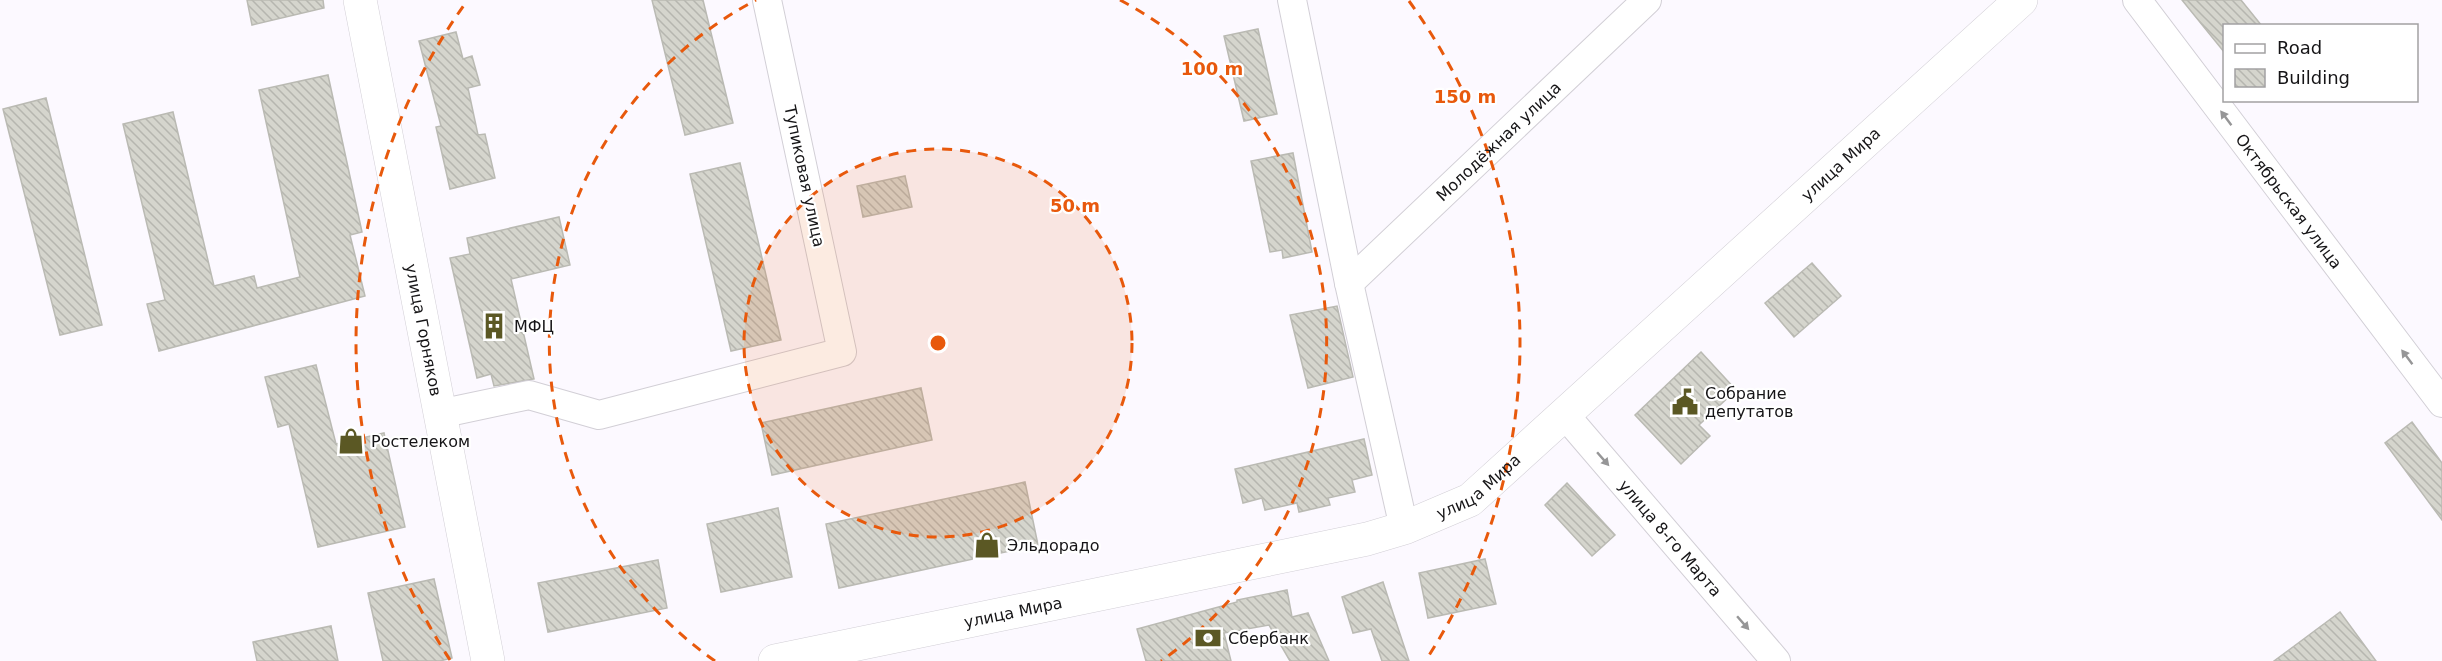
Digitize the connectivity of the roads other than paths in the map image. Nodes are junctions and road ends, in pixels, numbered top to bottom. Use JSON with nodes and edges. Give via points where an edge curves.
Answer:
{"nodes":[{"id":1,"x":360,"y":0,"type":"edge"},
{"id":2,"x":767,"y":0,"type":"edge"},
{"id":3,"x":1292,"y":0,"type":"edge"},
{"id":4,"x":1647,"y":0,"type":"edge"},
{"id":5,"x":2021,"y":0,"type":"edge"},
{"id":6,"x":2136,"y":0,"type":"edge"},
{"id":7,"x":1349,"y":283,"type":"junction"},
{"id":8,"x":2442,"y":403,"type":"edge"},
{"id":9,"x":439,"y":414,"type":"junction"},
{"id":10,"x":1565,"y":415,"type":"junction"},
{"id":11,"x":1404,"y":528,"type":"junction"},
{"id":12,"x":488,"y":661,"type":"edge"},
{"id":13,"x":775,"y":661,"type":"edge"},
{"id":14,"x":1776,"y":661,"type":"edge"}],
"edges":[{"from":1,"to":9,"type":"main road","name":"улица Горняков"},
{"from":2,"to":9,"type":"street","name":"Тупиковая улица","via":[[842,352],[599,416],[529,395]]},
{"from":3,"to":7,"type":"street"},
{"from":4,"to":7,"type":"street","name":"Молодёжная улица"},
{"from":5,"to":10,"type":"main road","name":"улица Мира"},
{"from":8,"to":6,"type":"street","name":"Октябрьская улица","one_way":true},
{"from":7,"to":11,"type":"street"},
{"from":9,"to":12,"type":"main road","name":"улица Горняков"},
{"from":10,"to":11,"type":"main road","name":"улица Мира","via":[[1470,500]]},
{"from":10,"to":14,"type":"street","name":"улица 8-го Марта","one_way":true},
{"from":11,"to":13,"type":"main road","name":"улица Мира","via":[[1367,539]]}]}
